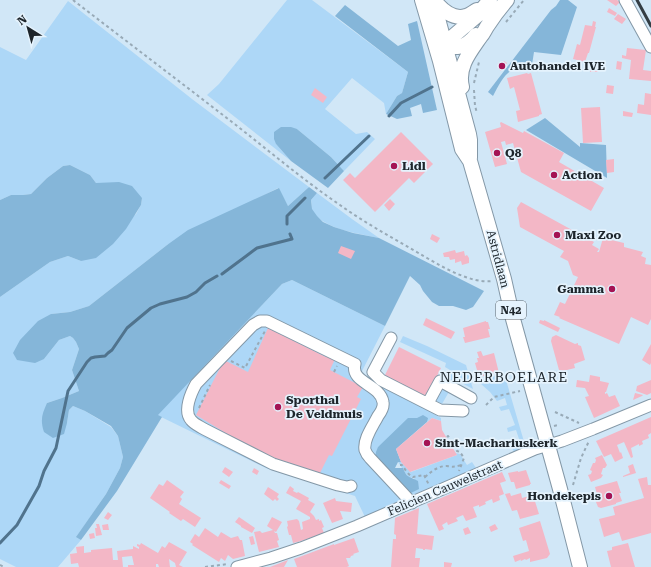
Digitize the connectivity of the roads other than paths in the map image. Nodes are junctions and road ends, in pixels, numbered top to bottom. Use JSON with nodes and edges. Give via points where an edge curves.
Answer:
{"nodes":[{"id":1,"x":422,"y":0,"type":"edge"},
{"id":2,"x":433,"y":0,"type":"edge"},
{"id":3,"x":507,"y":0,"type":"edge"},
{"id":4,"x":625,"y":0,"type":"edge"},
{"id":5,"x":486,"y":4,"type":"edge"},
{"id":6,"x":486,"y":28,"type":"junction"},
{"id":7,"x":444,"y":45,"type":"junction"},
{"id":8,"x":651,"y":47,"type":"edge"},
{"id":9,"x":469,"y":134,"type":"junction"},
{"id":10,"x":470,"y":161,"type":"junction"},
{"id":11,"x":391,"y":338,"type":"dead end"},
{"id":12,"x":471,"y":398,"type":"dead end"},
{"id":13,"x":428,"y":404,"type":"junction"},
{"id":14,"x":651,"y":405,"type":"edge"},
{"id":15,"x":463,"y":411,"type":"dead end"},
{"id":16,"x":548,"y":445,"type":"junction"},
{"id":17,"x":351,"y":486,"type":"dead end"},
{"id":18,"x":412,"y":503,"type":"junction"},
{"id":19,"x":237,"y":567,"type":"edge"},
{"id":20,"x":580,"y":567,"type":"edge"}],
"edges":[{"from":1,"to":7,"type":"main road","via":[[430,28],[436,32]]},
{"from":2,"to":5,"type":"main road","via":[[457,17],[465,16]]},
{"from":2,"to":7,"type":"main road","name":"Astridlaan","number":"N42"},
{"from":3,"to":6,"type":"main road"},
{"from":4,"to":8,"type":"street"},
{"from":5,"to":7,"type":"main road","via":[[478,15]]},
{"from":6,"to":7,"type":"main road","via":[[465,46]]},
{"from":6,"to":9,"type":"main road","via":[[463,64],[460,81],[471,125]]},
{"from":7,"to":9,"type":"main road","name":"Astridlaan","number":"N42"},
{"from":7,"to":10,"type":"main road","name":"Astridlaan","number":"N42","via":[[462,149]]},
{"from":9,"to":10,"type":"main road","name":"Astridlaan","number":"N42"},
{"from":10,"to":16,"type":"main road","name":"Astridlaan","number":"N42"},
{"from":11,"to":13,"type":"street","via":[[374,372],[381,380]]},
{"from":12,"to":13,"type":"street","via":[[440,381]]},
{"from":13,"to":15,"type":"street","via":[[440,410]]},
{"from":14,"to":16,"type":"street","name":"Felicien Cauwelstraat"},
{"from":16,"to":18,"type":"street","name":"Felicien Cauwelstraat"},
{"from":16,"to":20,"type":"main road","name":"Astridlaan","number":"N42"},
{"from":17,"to":18,"type":"street","via":[[338,486],[273,464],[204,429],[188,416],[189,398],[196,384],[253,325],[267,321],[355,364],[354,369],[358,378],[372,386],[383,403],[365,449],[370,458]]},
{"from":18,"to":19,"type":"street","name":"Felicien Cauwelstraat","via":[[301,548]]}]}
